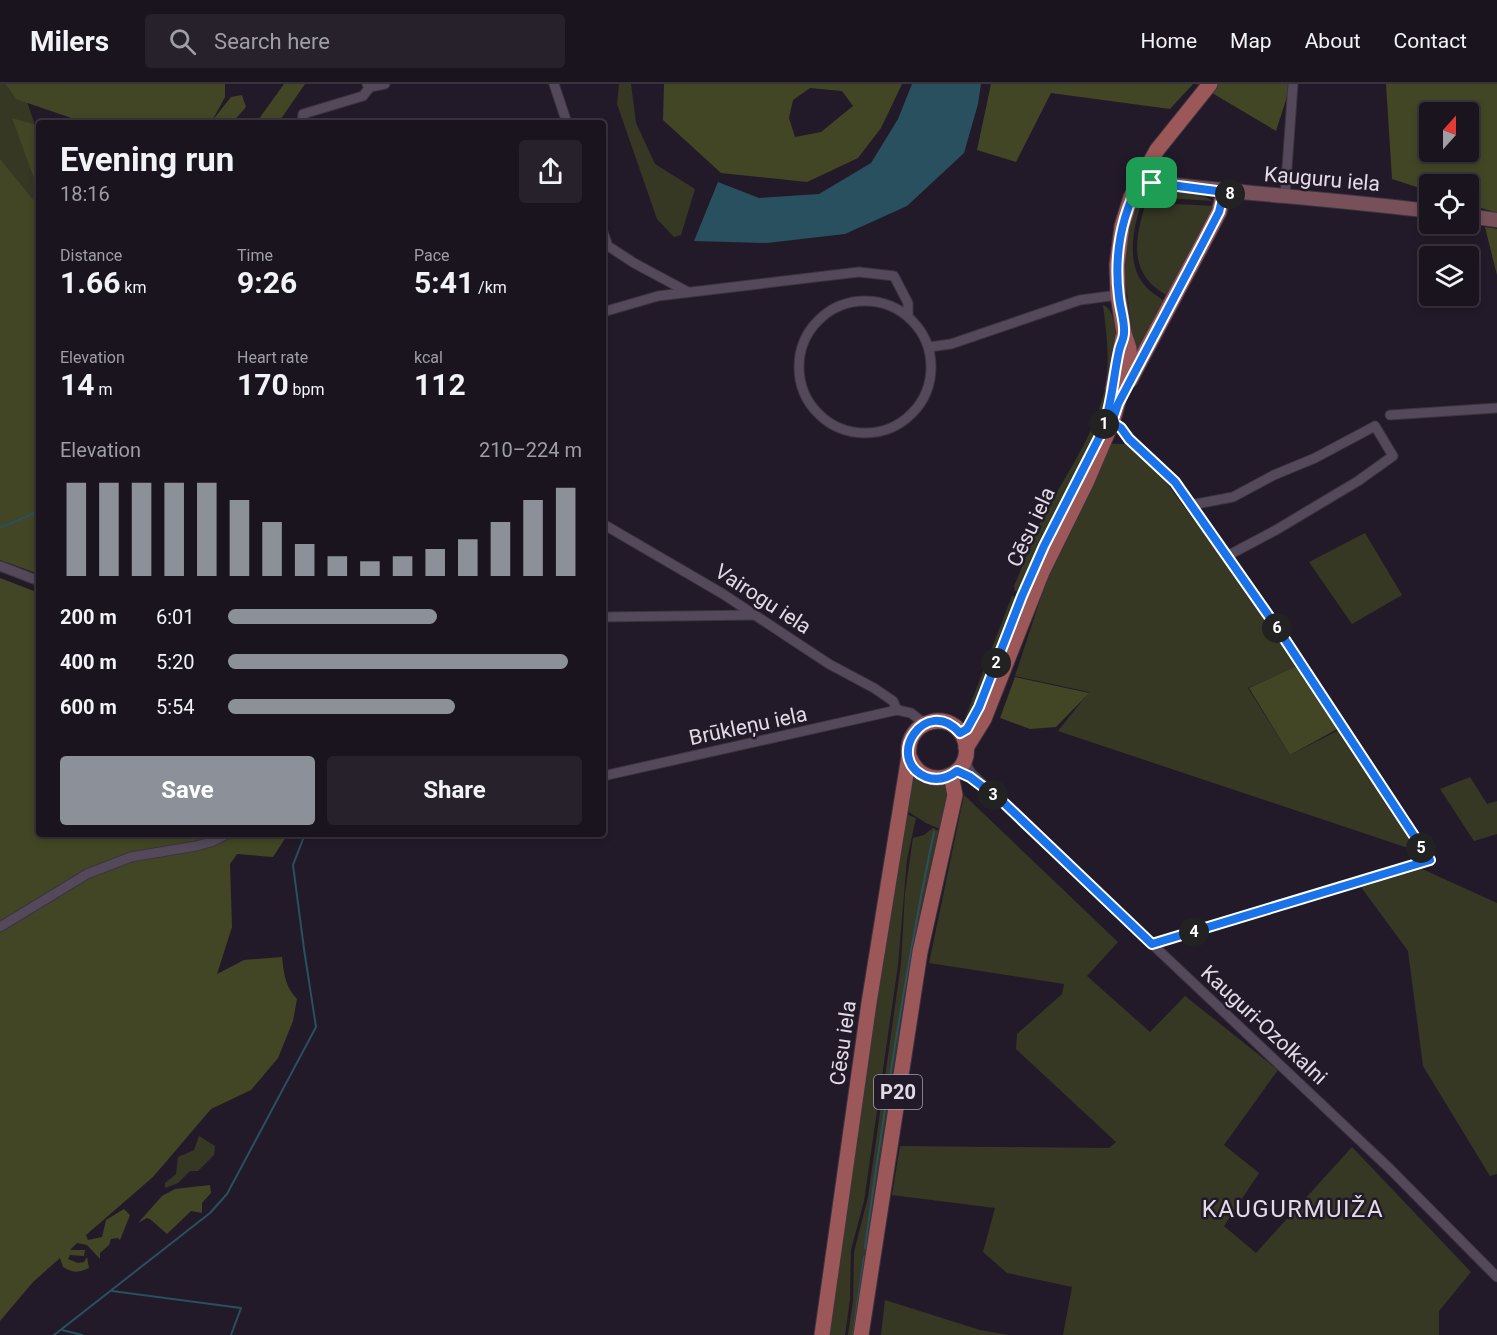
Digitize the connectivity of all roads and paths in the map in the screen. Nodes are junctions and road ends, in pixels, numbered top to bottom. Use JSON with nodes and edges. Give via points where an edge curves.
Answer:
{"nodes":[{"id":1,"x":384,"y":84,"type":"edge"},
{"id":2,"x":554,"y":84,"type":"edge"},
{"id":3,"x":1210,"y":84,"type":"edge"},
{"id":4,"x":1293,"y":84,"type":"edge"},
{"id":5,"x":368,"y":85,"type":"edge"},
{"id":6,"x":302,"y":120,"type":"edge"},
{"id":7,"x":566,"y":120,"type":"edge"},
{"id":8,"x":1140,"y":181,"type":"junction"},
{"id":9,"x":1232,"y":193,"type":"junction"},
{"id":10,"x":1285,"y":196,"type":"junction"},
{"id":11,"x":1419,"y":210,"type":"edge"},
{"id":12,"x":1479,"y":218,"type":"edge"},
{"id":13,"x":1497,"y":220,"type":"edge"},
{"id":14,"x":606,"y":240,"type":"edge"},
{"id":15,"x":688,"y":292,"type":"junction"},
{"id":16,"x":1119,"y":295,"type":"junction"},
{"id":17,"x":606,"y":311,"type":"edge"},
{"id":18,"x":908,"y":316,"type":"junction"},
{"id":19,"x":1124,"y":333,"type":"junction"},
{"id":20,"x":929,"y":347,"type":"junction"},
{"id":21,"x":1118,"y":404,"type":"junction"},
{"id":22,"x":1497,"y":408,"type":"edge"},
{"id":23,"x":1390,"y":415,"type":"dead end"},
{"id":24,"x":1109,"y":421,"type":"junction"},
{"id":25,"x":1191,"y":505,"type":"junction"},
{"id":26,"x":606,"y":526,"type":"edge"},
{"id":27,"x":1227,"y":556,"type":"junction"},
{"id":28,"x":0,"y":566,"type":"edge"},
{"id":29,"x":36,"y":581,"type":"edge"},
{"id":30,"x":755,"y":615,"type":"junction"},
{"id":31,"x":606,"y":617,"type":"edge"},
{"id":32,"x":899,"y":710,"type":"junction"},
{"id":33,"x":920,"y":727,"type":"junction"},
{"id":34,"x":960,"y":733,"type":"junction"},
{"id":35,"x":909,"y":756,"type":"junction"},
{"id":36,"x":960,"y":764,"type":"junction"},
{"id":37,"x":606,"y":775,"type":"edge"},
{"id":38,"x":221,"y":837,"type":"edge"},
{"id":39,"x":0,"y":927,"type":"edge"},
{"id":40,"x":1152,"y":944,"type":"junction"},
{"id":41,"x":1497,"y":1277,"type":"edge"},
{"id":42,"x":822,"y":1335,"type":"edge"},
{"id":43,"x":861,"y":1335,"type":"edge"}],
"edges":[{"from":1,"to":5,"type":"street"},
{"from":2,"to":7,"type":"street"},
{"from":3,"to":8,"type":"main road","name":"Cēsu iela","via":[[1157,150]]},
{"from":4,"to":10,"type":"street"},
{"from":5,"to":6,"type":"street","via":[[363,96],[303,114]]},
{"from":8,"to":9,"type":"main road","name":"Kauguru iela"},
{"from":8,"to":16,"type":"main road","name":"Cēsu iela","via":[[1122,226],[1117,265]]},
{"from":9,"to":10,"type":"main road","name":"Kauguru iela"},
{"from":9,"to":21,"type":"main road","via":[[1223,196],[1219,212]]},
{"from":10,"to":11,"type":"main road","name":"Kauguru iela"},
{"from":12,"to":13,"type":"main road"},
{"from":14,"to":15,"type":"street","via":[[608,246],[634,263]]},
{"from":15,"to":17,"type":"street"},
{"from":15,"to":18,"type":"street","via":[[871,273],[894,276],[908,303]]},
{"from":16,"to":19,"type":"main road","name":"Cēsu iela"},
{"from":16,"to":20,"type":"street","via":[[1080,300],[951,344]]},
{"from":18,"to":20,"type":"street"},
{"from":18,"to":20,"type":"street","via":[[875,301],[838,306],[823,316],[810,330],[799,364],[809,402],[822,418],[840,429],[870,433],[900,424],[916,411],[927,393],[932,373]]},
{"from":19,"to":21,"type":"main road","name":"Cēsu iela","via":[[1129,361]]},
{"from":19,"to":24,"type":"main road","name":"Cēsu iela"},
{"from":21,"to":24,"type":"main road","name":"Cēsu iela"},
{"from":22,"to":23,"type":"street"},
{"from":24,"to":25,"type":"street","via":[[1121,428],[1175,482]]},
{"from":24,"to":34,"type":"main road","name":"Cēsu iela","via":[[1039,556],[979,707],[967,729]]},
{"from":24,"to":36,"type":"main road","name":"Cēsu iela","via":[[1086,483],[1034,590],[984,719]]},
{"from":25,"to":27,"type":"street"},
{"from":25,"to":27,"type":"street","via":[[1233,497],[1375,426],[1393,456],[1358,481]]},
{"from":26,"to":30,"type":"street","name":"Vairogu iela"},
{"from":27,"to":40,"type":"street","via":[[1430,860]]},
{"from":28,"to":29,"type":"street"},
{"from":30,"to":31,"type":"street"},
{"from":30,"to":32,"type":"street","name":"Vairogu iela","via":[[829,664],[874,688]]},
{"from":32,"to":33,"type":"street","via":[[911,713]]},
{"from":32,"to":37,"type":"street","name":"Brūkleņu iela"},
{"from":33,"to":34,"type":"main road","via":[[940,721]]},
{"from":33,"to":35,"type":"main road","name":"Cēsu iela","via":[[909,742]]},
{"from":34,"to":36,"type":"main road"},
{"from":35,"to":36,"type":"main road","via":[[915,768],[939,779]]},
{"from":35,"to":42,"type":"main road","name":"Cēsu iela","number":"P20"},
{"from":36,"to":40,"type":"street","name":"Kauguri-Ozolkalni"},
{"from":36,"to":43,"type":"main road","number":"P20","via":[[920,952]]},
{"from":38,"to":39,"type":"street","via":[[196,846],[131,857],[87,874]]},
{"from":40,"to":41,"type":"street","name":"Kauguri-Ozolkalni","via":[[1389,1167]]}]}
